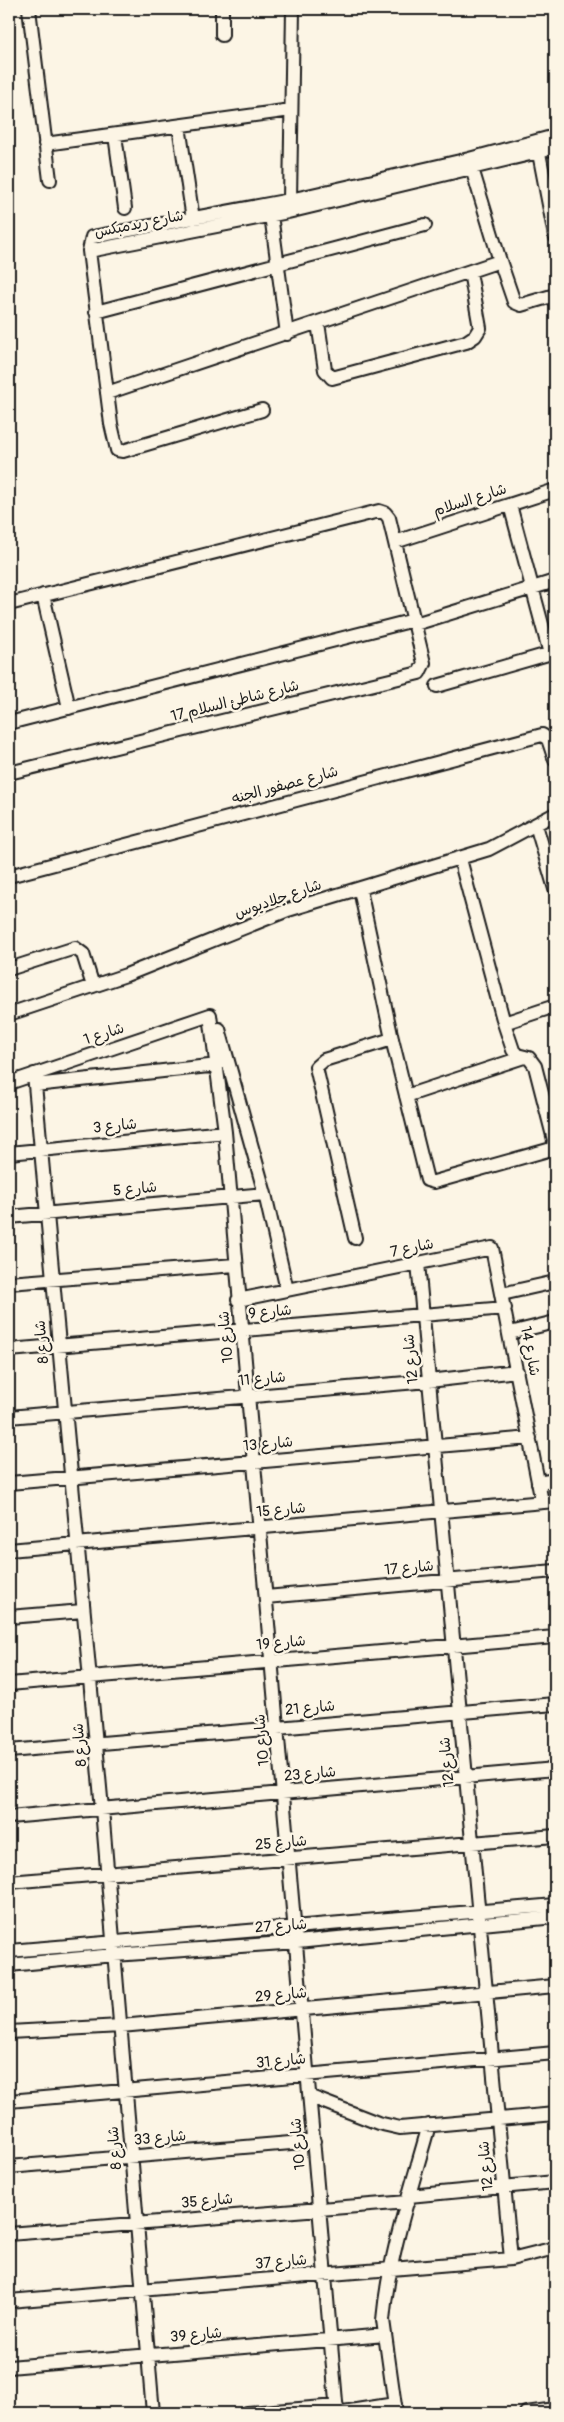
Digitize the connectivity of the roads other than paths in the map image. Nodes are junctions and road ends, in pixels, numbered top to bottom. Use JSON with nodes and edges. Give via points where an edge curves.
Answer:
{"nodes":[{"id":1,"x":29,"y":9,"type":"edge"},
{"id":2,"x":222,"y":9,"type":"edge"},
{"id":3,"x":294,"y":9,"type":"edge"},
{"id":4,"x":222,"y":35,"type":"dead end"},
{"id":5,"x":291,"y":110,"type":"junction"},
{"id":6,"x":179,"y":126,"type":"junction"},
{"id":7,"x":115,"y":135,"type":"junction"},
{"id":8,"x":555,"y":136,"type":"edge"},
{"id":9,"x":45,"y":144,"type":"junction"},
{"id":10,"x":555,"y":148,"type":"edge"},
{"id":11,"x":539,"y":153,"type":"junction"},
{"id":12,"x":470,"y":164,"type":"junction"},
{"id":13,"x":50,"y":180,"type":"dead end"},
{"id":14,"x":290,"y":200,"type":"junction"},
{"id":15,"x":125,"y":208,"type":"dead end"},
{"id":16,"x":271,"y":215,"type":"junction"},
{"id":17,"x":193,"y":219,"type":"junction"},
{"id":18,"x":425,"y":225,"type":"dead end"},
{"id":19,"x":555,"y":236,"type":"edge"},
{"id":20,"x":89,"y":251,"type":"junction"},
{"id":21,"x":500,"y":261,"type":"junction"},
{"id":22,"x":278,"y":264,"type":"junction"},
{"id":23,"x":470,"y":272,"type":"junction"},
{"id":24,"x":555,"y":296,"type":"edge"},
{"id":25,"x":96,"y":312,"type":"junction"},
{"id":26,"x":318,"y":323,"type":"junction"},
{"id":27,"x":286,"y":334,"type":"junction"},
{"id":28,"x":107,"y":393,"type":"junction"},
{"id":29,"x":262,"y":410,"type":"dead end"},
{"id":30,"x":555,"y":490,"type":"edge"},
{"id":31,"x":510,"y":505,"type":"junction"},
{"id":32,"x":395,"y":542,"type":"junction"},
{"id":33,"x":555,"y":581,"type":"edge"},
{"id":34,"x":531,"y":588,"type":"junction"},
{"id":35,"x":43,"y":595,"type":"junction"},
{"id":36,"x":9,"y":604,"type":"edge"},
{"id":37,"x":415,"y":622,"type":"junction"},
{"id":38,"x":552,"y":653,"type":"edge"},
{"id":39,"x":437,"y":686,"type":"dead end"},
{"id":40,"x":69,"y":708,"type":"junction"},
{"id":41,"x":9,"y":723,"type":"edge"},
{"id":42,"x":555,"y":760,"type":"edge"},
{"id":43,"x":9,"y":773,"type":"edge"},
{"id":44,"x":555,"y":814,"type":"edge"},
{"id":45,"x":536,"y":825,"type":"junction"},
{"id":46,"x":460,"y":859,"type":"junction"},
{"id":47,"x":9,"y":876,"type":"edge"},
{"id":48,"x":555,"y":889,"type":"edge"},
{"id":49,"x":360,"y":890,"type":"junction"},
{"id":50,"x":9,"y":969,"type":"edge"},
{"id":51,"x":93,"y":986,"type":"junction"},
{"id":52,"x":555,"y":1006,"type":"edge"},
{"id":53,"x":9,"y":1014,"type":"edge"},
{"id":54,"x":210,"y":1016,"type":"junction"},
{"id":55,"x":504,"y":1023,"type":"junction"},
{"id":56,"x":392,"y":1039,"type":"junction"},
{"id":57,"x":524,"y":1057,"type":"junction"},
{"id":58,"x":218,"y":1064,"type":"junction"},
{"id":59,"x":34,"y":1080,"type":"junction"},
{"id":60,"x":9,"y":1083,"type":"edge"},
{"id":61,"x":406,"y":1096,"type":"junction"},
{"id":62,"x":225,"y":1132,"type":"junction"},
{"id":63,"x":41,"y":1150,"type":"junction"},
{"id":64,"x":9,"y":1153,"type":"edge"},
{"id":65,"x":265,"y":1194,"type":"junction"},
{"id":66,"x":230,"y":1197,"type":"junction"},
{"id":67,"x":47,"y":1213,"type":"junction"},
{"id":68,"x":9,"y":1217,"type":"edge"},
{"id":69,"x":355,"y":1238,"type":"dead end"},
{"id":70,"x":418,"y":1263,"type":"junction"},
{"id":71,"x":235,"y":1264,"type":"junction"},
{"id":72,"x":53,"y":1280,"type":"junction"},
{"id":73,"x":555,"y":1282,"type":"edge"},
{"id":74,"x":9,"y":1283,"type":"edge"},
{"id":75,"x":287,"y":1290,"type":"junction"},
{"id":76,"x":502,"y":1294,"type":"junction"},
{"id":77,"x":238,"y":1300,"type":"junction"},
{"id":78,"x":505,"y":1308,"type":"junction"},
{"id":79,"x":423,"y":1314,"type":"junction"},
{"id":80,"x":555,"y":1322,"type":"edge"},
{"id":81,"x":241,"y":1331,"type":"junction"},
{"id":82,"x":510,"y":1333,"type":"junction"},
{"id":83,"x":59,"y":1346,"type":"junction"},
{"id":84,"x":9,"y":1350,"type":"edge"},
{"id":85,"x":517,"y":1371,"type":"junction"},
{"id":86,"x":429,"y":1381,"type":"junction"},
{"id":87,"x":247,"y":1397,"type":"junction"},
{"id":88,"x":65,"y":1412,"type":"junction"},
{"id":89,"x":9,"y":1417,"type":"edge"},
{"id":90,"x":530,"y":1438,"type":"junction"},
{"id":91,"x":435,"y":1446,"type":"junction"},
{"id":92,"x":253,"y":1462,"type":"junction"},
{"id":93,"x":71,"y":1478,"type":"junction"},
{"id":94,"x":555,"y":1480,"type":"edge"},
{"id":95,"x":9,"y":1483,"type":"edge"},
{"id":96,"x":538,"y":1483,"type":"junction"},
{"id":97,"x":555,"y":1501,"type":"edge"},
{"id":98,"x":542,"y":1502,"type":"junction"},
{"id":99,"x":441,"y":1512,"type":"junction"},
{"id":100,"x":259,"y":1528,"type":"junction"},
{"id":101,"x":77,"y":1544,"type":"junction"},
{"id":102,"x":9,"y":1550,"type":"edge"},
{"id":103,"x":555,"y":1571,"type":"edge"},
{"id":104,"x":447,"y":1581,"type":"junction"},
{"id":105,"x":266,"y":1597,"type":"junction"},
{"id":106,"x":84,"y":1611,"type":"junction"},
{"id":107,"x":9,"y":1618,"type":"edge"},
{"id":108,"x":555,"y":1636,"type":"edge"},
{"id":109,"x":453,"y":1645,"type":"junction"},
{"id":110,"x":271,"y":1660,"type":"junction"},
{"id":111,"x":90,"y":1677,"type":"junction"},
{"id":112,"x":9,"y":1684,"type":"edge"},
{"id":113,"x":555,"y":1704,"type":"edge"},
{"id":114,"x":459,"y":1712,"type":"junction"},
{"id":115,"x":277,"y":1727,"type":"junction"},
{"id":116,"x":96,"y":1743,"type":"junction"},
{"id":117,"x":9,"y":1751,"type":"edge"},
{"id":118,"x":555,"y":1769,"type":"edge"},
{"id":119,"x":465,"y":1777,"type":"junction"},
{"id":120,"x":283,"y":1793,"type":"junction"},
{"id":121,"x":102,"y":1809,"type":"junction"},
{"id":122,"x":9,"y":1817,"type":"edge"},
{"id":123,"x":555,"y":1836,"type":"edge"},
{"id":124,"x":471,"y":1843,"type":"junction"},
{"id":125,"x":290,"y":1859,"type":"junction"},
{"id":126,"x":108,"y":1875,"type":"junction"},
{"id":127,"x":9,"y":1882,"type":"edge"},
{"id":128,"x":555,"y":1905,"type":"edge"},
{"id":129,"x":555,"y":1917,"type":"edge"},
{"id":130,"x":479,"y":1918,"type":"junction"},
{"id":131,"x":296,"y":1928,"type":"junction"},
{"id":132,"x":297,"y":1942,"type":"junction"},
{"id":133,"x":114,"y":1948,"type":"junction"},
{"id":134,"x":9,"y":1951,"type":"edge"},
{"id":135,"x":9,"y":1965,"type":"edge"},
{"id":136,"x":555,"y":1986,"type":"edge"},
{"id":137,"x":486,"y":1992,"type":"junction"},
{"id":138,"x":303,"y":2009,"type":"junction"},
{"id":139,"x":121,"y":2026,"type":"junction"},
{"id":140,"x":9,"y":2032,"type":"edge"},
{"id":141,"x":555,"y":2053,"type":"edge"},
{"id":142,"x":492,"y":2058,"type":"junction"},
{"id":143,"x":309,"y":2075,"type":"junction"},
{"id":144,"x":126,"y":2091,"type":"junction"},
{"id":145,"x":310,"y":2097,"type":"junction"},
{"id":146,"x":9,"y":2101,"type":"edge"},
{"id":147,"x":555,"y":2114,"type":"edge"},
{"id":148,"x":498,"y":2119,"type":"junction"},
{"id":149,"x":429,"y":2125,"type":"junction"},
{"id":150,"x":314,"y":2141,"type":"junction"},
{"id":151,"x":132,"y":2157,"type":"junction"},
{"id":152,"x":9,"y":2167,"type":"edge"},
{"id":153,"x":555,"y":2182,"type":"edge"},
{"id":154,"x":504,"y":2188,"type":"junction"},
{"id":155,"x":408,"y":2199,"type":"junction"},
{"id":156,"x":320,"y":2207,"type":"junction"},
{"id":157,"x":137,"y":2224,"type":"junction"},
{"id":158,"x":9,"y":2234,"type":"edge"},
{"id":159,"x":555,"y":2248,"type":"edge"},
{"id":160,"x":511,"y":2259,"type":"junction"},
{"id":161,"x":389,"y":2270,"type":"junction"},
{"id":162,"x":326,"y":2274,"type":"junction"},
{"id":163,"x":143,"y":2291,"type":"junction"},
{"id":164,"x":9,"y":2301,"type":"edge"},
{"id":165,"x":386,"y":2335,"type":"junction"},
{"id":166,"x":331,"y":2340,"type":"junction"},
{"id":167,"x":148,"y":2356,"type":"junction"},
{"id":168,"x":9,"y":2367,"type":"edge"},
{"id":169,"x":396,"y":2409,"type":"edge"},
{"id":170,"x":555,"y":2409,"type":"edge"},
{"id":171,"x":337,"y":2411,"type":"edge"},
{"id":172,"x":153,"y":2413,"type":"edge"},
{"id":173,"x":247,"y":2413,"type":"edge"},
{"id":174,"x":526,"y":2413,"type":"edge"}],
"edges":[{"from":1,"to":9,"type":"street"},
{"from":2,"to":4,"type":"street"},
{"from":3,"to":5,"type":"street"},
{"from":5,"to":6,"type":"street"},
{"from":5,"to":14,"type":"street"},
{"from":6,"to":7,"type":"street"},
{"from":6,"to":17,"type":"street"},
{"from":7,"to":9,"type":"street"},
{"from":7,"to":15,"type":"street"},
{"from":8,"to":12,"type":"street","name":"شارع ريدمبكس"},
{"from":9,"to":13,"type":"street"},
{"from":10,"to":11,"type":"street","name":"شارع ريدمبكس"},
{"from":11,"to":12,"type":"street","name":"شارع ريدمبكس"},
{"from":11,"to":19,"type":"street"},
{"from":12,"to":14,"type":"street","name":"شارع ريدمبكس"},
{"from":12,"to":16,"type":"street","name":"شارع ريدمبكس"},
{"from":12,"to":21,"type":"street"},
{"from":14,"to":17,"type":"street","name":"شارع ريدمبكس"},
{"from":16,"to":20,"type":"street","name":"شارع ريدمبكس"},
{"from":16,"to":22,"type":"street"},
{"from":17,"to":20,"type":"street","name":"شارع ريدمبكس","via":[[97,235],[90,239]]},
{"from":18,"to":22,"type":"street"},
{"from":20,"to":25,"type":"street"},
{"from":21,"to":23,"type":"street"},
{"from":21,"to":24,"type":"street","via":[[514,302],[519,305]]},
{"from":22,"to":25,"type":"street"},
{"from":22,"to":27,"type":"street"},
{"from":23,"to":26,"type":"street"},
{"from":23,"to":26,"type":"street","via":[[480,321],[478,333],[466,342],[332,378],[325,370]]},
{"from":25,"to":28,"type":"street"},
{"from":26,"to":27,"type":"street"},
{"from":27,"to":28,"type":"street"},
{"from":28,"to":29,"type":"street","via":[[115,447],[120,451]]},
{"from":30,"to":31,"type":"street","name":"شارع السلام"},
{"from":31,"to":32,"type":"street","name":"شارع السلام"},
{"from":31,"to":34,"type":"street"},
{"from":32,"to":35,"type":"street","name":"شارع شاطئ السلام 17","via":[[388,518],[379,511]]},
{"from":32,"to":37,"type":"street","name":"شارع شاطئ السلام 17"},
{"from":33,"to":34,"type":"street"},
{"from":34,"to":37,"type":"street"},
{"from":34,"to":38,"type":"street"},
{"from":35,"to":36,"type":"street"},
{"from":35,"to":40,"type":"street"},
{"from":37,"to":40,"type":"street"},
{"from":37,"to":43,"type":"street","name":"شارع شاطئ السلام 17","via":[[424,663],[419,672]]},
{"from":38,"to":39,"type":"street"},
{"from":40,"to":41,"type":"street"},
{"from":42,"to":47,"type":"street","name":"شارع عصفور الجنه","via":[[548,739],[542,735]]},
{"from":44,"to":45,"type":"street","name":"شارع جلاديوس"},
{"from":45,"to":46,"type":"street","name":"شارع جلاديوس","via":[[489,849]]},
{"from":45,"to":48,"type":"street"},
{"from":46,"to":49,"type":"street","name":"شارع جلاديوس"},
{"from":46,"to":55,"type":"street"},
{"from":49,"to":51,"type":"street","name":"شارع جلاديوس","via":[[288,910]]},
{"from":49,"to":56,"type":"street"},
{"from":50,"to":51,"type":"street","via":[[77,948],[83,954]]},
{"from":51,"to":53,"type":"street","name":"شارع جلاديوس"},
{"from":52,"to":55,"type":"street"},
{"from":54,"to":58,"type":"street","name":"شارع 10"},
{"from":54,"to":59,"type":"street","name":"شارع 1"},
{"from":54,"to":65,"type":"street","via":[[216,1020]]},
{"from":55,"to":57,"type":"street","via":[[513,1050]]},
{"from":56,"to":61,"type":"street"},
{"from":56,"to":69,"type":"street","via":[[324,1060],[316,1067]]},
{"from":57,"to":61,"type":"street"},
{"from":57,"to":61,"type":"street","via":[[532,1061],[554,1140],[553,1148],[548,1150],[430,1182],[425,1174]]},
{"from":58,"to":59,"type":"street"},
{"from":58,"to":62,"type":"street","name":"شارع 10"},
{"from":59,"to":60,"type":"street","name":"شارع 1"},
{"from":59,"to":63,"type":"street","name":"شارع 8"},
{"from":62,"to":63,"type":"street","name":"شارع 3"},
{"from":62,"to":66,"type":"street","name":"شارع 10"},
{"from":63,"to":64,"type":"street","name":"شارع 3"},
{"from":63,"to":67,"type":"street","name":"شارع 8"},
{"from":65,"to":66,"type":"street","name":"شارع 5"},
{"from":65,"to":75,"type":"street"},
{"from":66,"to":67,"type":"street","name":"شارع 5"},
{"from":66,"to":71,"type":"street","name":"شارع 10"},
{"from":67,"to":68,"type":"street","name":"شارع 5"},
{"from":67,"to":72,"type":"street","name":"شارع 8"},
{"from":70,"to":75,"type":"street","name":"شارع 7"},
{"from":70,"to":76,"type":"street","name":"شارع 7","via":[[492,1248]]},
{"from":70,"to":79,"type":"street","name":"شارع 12"},
{"from":71,"to":72,"type":"street"},
{"from":71,"to":77,"type":"street","name":"شارع 10"},
{"from":72,"to":74,"type":"street"},
{"from":72,"to":83,"type":"street","name":"شارع 8"},
{"from":73,"to":76,"type":"street"},
{"from":75,"to":77,"type":"street","name":"شارع 7"},
{"from":76,"to":78,"type":"street","name":"شارع 14"},
{"from":77,"to":81,"type":"street","name":"شارع 10"},
{"from":78,"to":79,"type":"street","name":"شارع 9"},
{"from":78,"to":82,"type":"street","name":"شارع 14"},
{"from":79,"to":81,"type":"street","name":"شارع 9"},
{"from":79,"to":86,"type":"street","name":"شارع 12"},
{"from":80,"to":82,"type":"street"},
{"from":81,"to":83,"type":"street","name":"شارع 9"},
{"from":81,"to":87,"type":"street","name":"شارع 10"},
{"from":82,"to":85,"type":"street","name":"شارع 14"},
{"from":83,"to":84,"type":"street","name":"شارع 9"},
{"from":83,"to":88,"type":"street","name":"شارع 8"},
{"from":85,"to":86,"type":"street","name":"شارع 11"},
{"from":85,"to":90,"type":"street","name":"شارع 14"},
{"from":86,"to":87,"type":"street","name":"شارع 11"},
{"from":86,"to":91,"type":"street","name":"شارع 12"},
{"from":87,"to":88,"type":"street","name":"شارع 11"},
{"from":87,"to":92,"type":"street","name":"شارع 10"},
{"from":88,"to":89,"type":"street","name":"شارع 11"},
{"from":88,"to":93,"type":"street","name":"شارع 8"},
{"from":90,"to":91,"type":"street","name":"شارع 13"},
{"from":90,"to":96,"type":"street","name":"شارع 14"},
{"from":91,"to":92,"type":"street","name":"شارع 13"},
{"from":91,"to":99,"type":"street","name":"شارع 12"},
{"from":92,"to":93,"type":"street","name":"شارع 13"},
{"from":92,"to":100,"type":"street","name":"شارع 10"},
{"from":93,"to":95,"type":"street","name":"شارع 13"},
{"from":93,"to":101,"type":"street","name":"شارع 8"},
{"from":94,"to":96,"type":"street"},
{"from":96,"to":98,"type":"street","name":"شارع 14"},
{"from":97,"to":98,"type":"street","name":"شارع 15"},
{"from":98,"to":99,"type":"street","name":"شارع 15"},
{"from":99,"to":100,"type":"street","name":"شارع 15"},
{"from":99,"to":104,"type":"street","name":"شارع 12"},
{"from":100,"to":101,"type":"street","name":"شارع 15"},
{"from":100,"to":105,"type":"street","name":"شارع 10"},
{"from":101,"to":102,"type":"street","name":"شارع 15"},
{"from":101,"to":106,"type":"street","name":"شارع 8"},
{"from":103,"to":104,"type":"street","name":"شارع 17"},
{"from":104,"to":105,"type":"street","name":"شارع 17"},
{"from":104,"to":109,"type":"street","name":"شارع 12"},
{"from":105,"to":110,"type":"street","name":"شارع 10"},
{"from":106,"to":107,"type":"street"},
{"from":106,"to":111,"type":"street","name":"شارع 8"},
{"from":108,"to":109,"type":"street","name":"شارع 19"},
{"from":109,"to":110,"type":"street","name":"شارع 19"},
{"from":109,"to":114,"type":"street","name":"شارع 12"},
{"from":110,"to":111,"type":"street","name":"شارع 19"},
{"from":110,"to":115,"type":"street","name":"شارع 10"},
{"from":111,"to":112,"type":"street","name":"شارع 19"},
{"from":111,"to":116,"type":"street","name":"شارع 8"},
{"from":113,"to":114,"type":"street","name":"شارع 21"},
{"from":114,"to":115,"type":"street","name":"شارع 21"},
{"from":114,"to":119,"type":"street","name":"شارع 12"},
{"from":115,"to":116,"type":"street","name":"شارع 21"},
{"from":115,"to":120,"type":"street","name":"شارع 10"},
{"from":116,"to":117,"type":"street","name":"شارع 21"},
{"from":116,"to":121,"type":"street","name":"شارع 8"},
{"from":118,"to":119,"type":"street","name":"شارع 23"},
{"from":119,"to":120,"type":"street","name":"شارع 23"},
{"from":119,"to":124,"type":"street","name":"شارع 12"},
{"from":120,"to":121,"type":"street","name":"شارع 23"},
{"from":120,"to":125,"type":"street","name":"شارع 10"},
{"from":121,"to":122,"type":"street","name":"شارع 23"},
{"from":121,"to":126,"type":"street","name":"شارع 8"},
{"from":123,"to":124,"type":"street","name":"شارع 25"},
{"from":124,"to":125,"type":"street","name":"شارع 25"},
{"from":124,"to":130,"type":"street","name":"شارع 12"},
{"from":125,"to":126,"type":"street","name":"شارع 25"},
{"from":125,"to":131,"type":"street","name":"شارع 10"},
{"from":126,"to":127,"type":"street","name":"شارع 25"},
{"from":126,"to":133,"type":"street","name":"شارع 8"},
{"from":128,"to":130,"type":"street","name":"شارع 27"},
{"from":129,"to":130,"type":"street","name":"شارع 27"},
{"from":130,"to":131,"type":"street","name":"شارع 27"},
{"from":130,"to":132,"type":"street","name":"شارع 27"},
{"from":130,"to":137,"type":"street","name":"شارع 12"},
{"from":131,"to":132,"type":"street","name":"شارع 10"},
{"from":131,"to":133,"type":"street","name":"شارع 27"},
{"from":132,"to":133,"type":"street","name":"شارع 27"},
{"from":132,"to":138,"type":"street","name":"شارع 10"},
{"from":133,"to":134,"type":"street","name":"شارع 27"},
{"from":133,"to":135,"type":"street","name":"شارع 27"},
{"from":133,"to":139,"type":"street","name":"شارع 8"},
{"from":136,"to":137,"type":"street","name":"شارع 29"},
{"from":137,"to":138,"type":"street","name":"شارع 29"},
{"from":137,"to":142,"type":"street","name":"شارع 12"},
{"from":138,"to":139,"type":"street","name":"شارع 29"},
{"from":138,"to":143,"type":"street","name":"شارع 10"},
{"from":139,"to":140,"type":"street","name":"شارع 29"},
{"from":139,"to":144,"type":"street","name":"شارع 8"},
{"from":141,"to":142,"type":"street","name":"شارع 31"},
{"from":142,"to":143,"type":"street","name":"شارع 31"},
{"from":142,"to":148,"type":"street","name":"شارع 12"},
{"from":143,"to":144,"type":"street","name":"شارع 31"},
{"from":143,"to":145,"type":"street","name":"شارع 10"},
{"from":144,"to":146,"type":"street","name":"شارع 31"},
{"from":144,"to":151,"type":"street","name":"شارع 8"},
{"from":145,"to":149,"type":"street","via":[[386,2126]]},
{"from":145,"to":150,"type":"street","name":"شارع 10"},
{"from":147,"to":148,"type":"street"},
{"from":148,"to":149,"type":"street"},
{"from":148,"to":154,"type":"street","name":"شارع 12"},
{"from":149,"to":155,"type":"street"},
{"from":150,"to":151,"type":"street","name":"شارع 33"},
{"from":150,"to":156,"type":"street","name":"شارع 10"},
{"from":151,"to":152,"type":"street","name":"شارع 33"},
{"from":151,"to":157,"type":"street","name":"شارع 8"},
{"from":153,"to":154,"type":"street","name":"شارع 35"},
{"from":154,"to":155,"type":"street","name":"شارع 35"},
{"from":154,"to":160,"type":"street","name":"شارع 12"},
{"from":155,"to":156,"type":"street","name":"شارع 35"},
{"from":155,"to":161,"type":"street"},
{"from":156,"to":157,"type":"street","name":"شارع 35"},
{"from":156,"to":162,"type":"street","name":"شارع 10"},
{"from":157,"to":158,"type":"street","name":"شارع 35"},
{"from":157,"to":163,"type":"street","name":"شارع 8"},
{"from":159,"to":160,"type":"street","name":"شارع 37"},
{"from":160,"to":161,"type":"street","name":"شارع 37"},
{"from":161,"to":162,"type":"street","name":"شارع 37"},
{"from":161,"to":165,"type":"street","via":[[383,2320]]},
{"from":162,"to":163,"type":"street","name":"شارع 37"},
{"from":162,"to":166,"type":"street","name":"شارع 10"},
{"from":163,"to":164,"type":"street","name":"شارع 37"},
{"from":163,"to":167,"type":"street","name":"شارع 8"},
{"from":165,"to":166,"type":"street","name":"شارع 39"},
{"from":165,"to":169,"type":"street"},
{"from":166,"to":167,"type":"street","name":"شارع 39"},
{"from":166,"to":171,"type":"street","name":"شارع 10"},
{"from":167,"to":168,"type":"street","name":"شارع 39"},
{"from":167,"to":172,"type":"street","name":"شارع 8"},
{"from":169,"to":171,"type":"street"},
{"from":170,"to":174,"type":"street"},
{"from":171,"to":173,"type":"street"}]}
